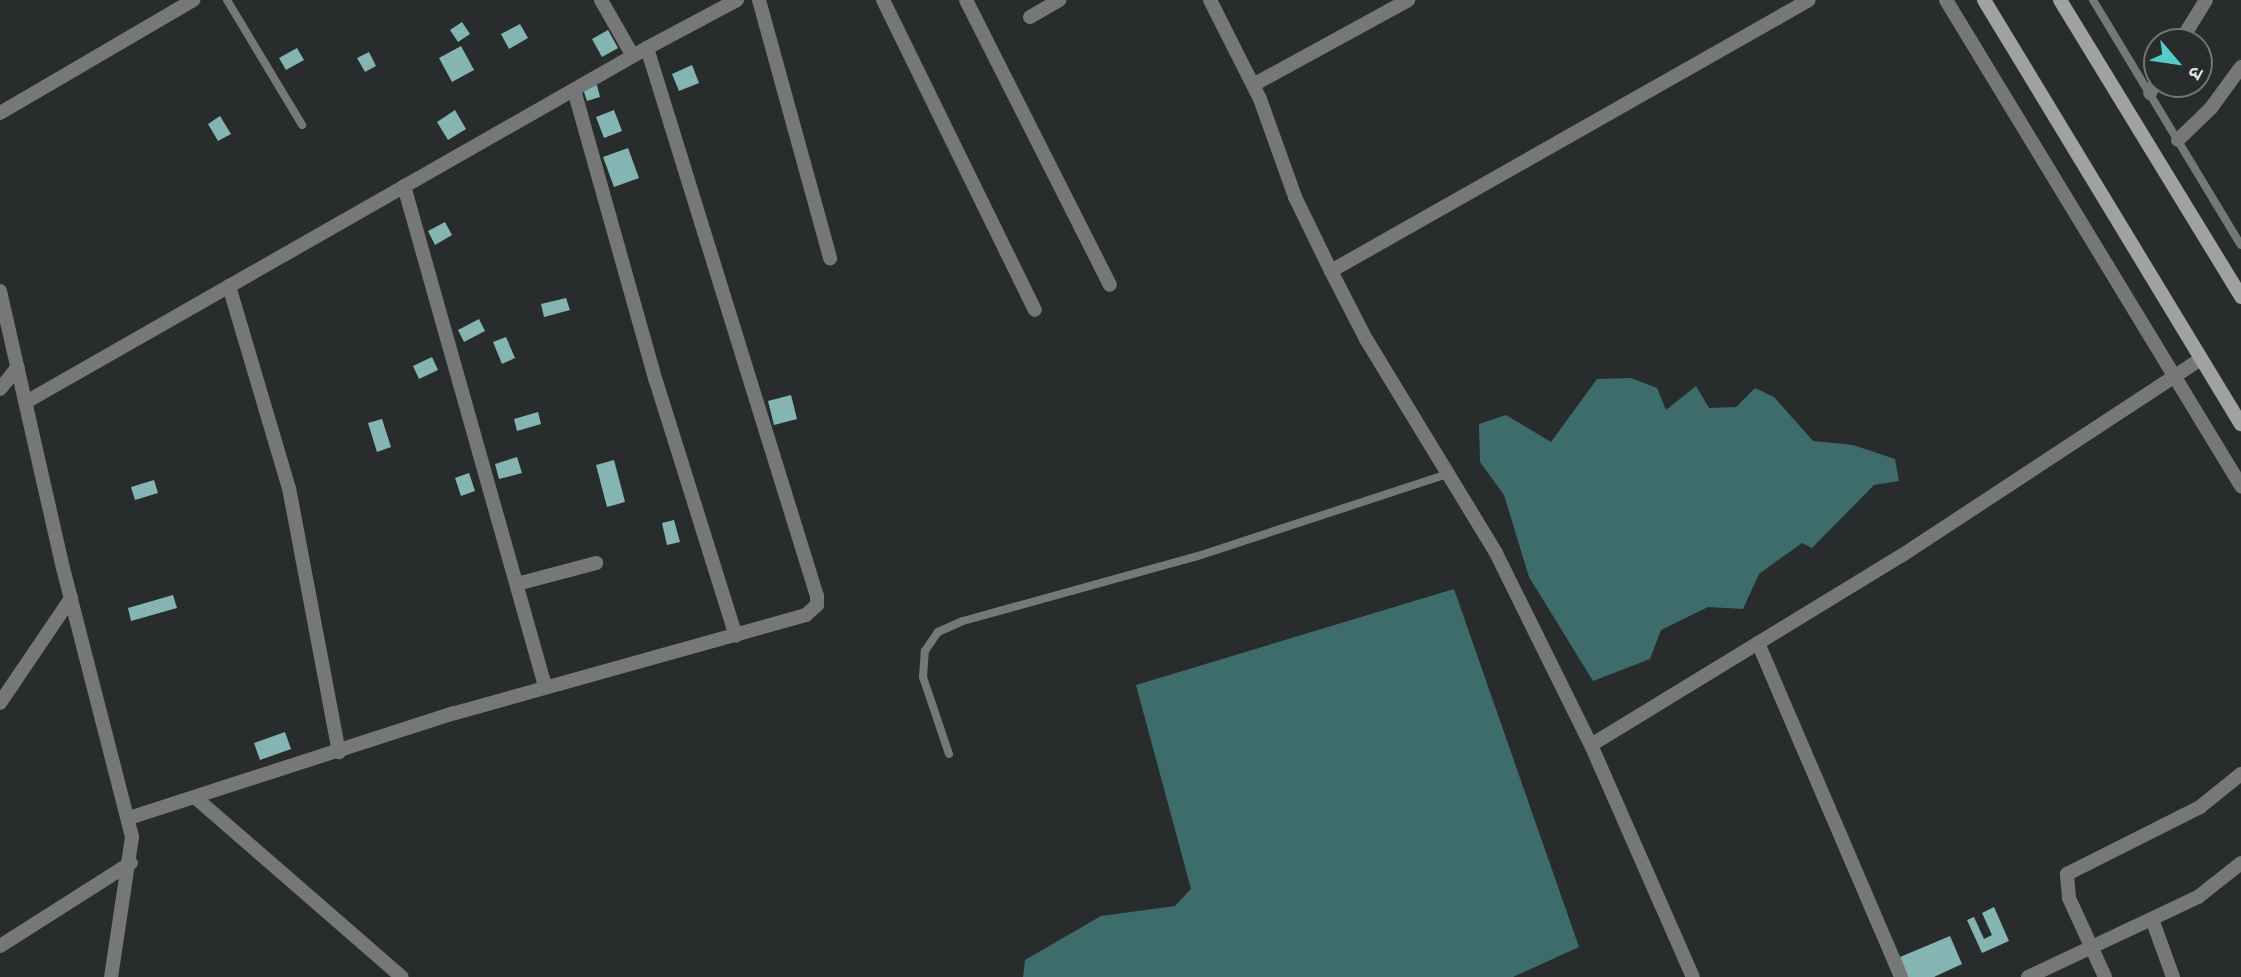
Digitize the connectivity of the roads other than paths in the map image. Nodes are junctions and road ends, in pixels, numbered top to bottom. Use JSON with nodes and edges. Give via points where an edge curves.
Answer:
{"nodes":[{"id":1,"x":194,"y":0,"type":"edge"},
{"id":2,"x":227,"y":0,"type":"edge"},
{"id":3,"x":601,"y":0,"type":"edge"},
{"id":4,"x":737,"y":0,"type":"edge"},
{"id":5,"x":759,"y":0,"type":"edge"},
{"id":6,"x":883,"y":0,"type":"edge"},
{"id":7,"x":966,"y":0,"type":"edge"},
{"id":8,"x":1059,"y":0,"type":"edge"},
{"id":9,"x":1210,"y":0,"type":"edge"},
{"id":10,"x":1408,"y":0,"type":"edge"},
{"id":11,"x":1809,"y":0,"type":"edge"},
{"id":12,"x":1946,"y":0,"type":"edge"},
{"id":13,"x":1984,"y":0,"type":"edge"},
{"id":14,"x":2060,"y":0,"type":"edge"},
{"id":15,"x":2093,"y":0,"type":"edge"},
{"id":16,"x":2206,"y":0,"type":"edge"},
{"id":17,"x":1030,"y":17,"type":"dead end"},
{"id":18,"x":2189,"y":28,"type":"edge"},
{"id":19,"x":647,"y":48,"type":"junction"},
{"id":20,"x":633,"y":56,"type":"junction"},
{"id":21,"x":2241,"y":67,"type":"edge"},
{"id":22,"x":2143,"y":72,"type":"edge"},
{"id":23,"x":1253,"y":85,"type":"junction"},
{"id":24,"x":574,"y":90,"type":"junction"},
{"id":25,"x":2158,"y":98,"type":"edge"},
{"id":26,"x":0,"y":113,"type":"edge"},
{"id":27,"x":302,"y":125,"type":"dead end"},
{"id":28,"x":2178,"y":140,"type":"junction"},
{"id":29,"x":404,"y":186,"type":"junction"},
{"id":30,"x":2241,"y":245,"type":"edge"},
{"id":31,"x":831,"y":258,"type":"dead end"},
{"id":32,"x":1331,"y":271,"type":"junction"},
{"id":33,"x":1110,"y":285,"type":"dead end"},
{"id":34,"x":229,"y":286,"type":"junction"},
{"id":35,"x":0,"y":291,"type":"edge"},
{"id":36,"x":2241,"y":297,"type":"edge"},
{"id":37,"x":1035,"y":310,"type":"dead end"},
{"id":38,"x":2201,"y":359,"type":"junction"},
{"id":39,"x":18,"y":367,"type":"junction"},
{"id":40,"x":2174,"y":377,"type":"junction"},
{"id":41,"x":0,"y":389,"type":"edge"},
{"id":42,"x":26,"y":402,"type":"junction"},
{"id":43,"x":2241,"y":424,"type":"edge"},
{"id":44,"x":1450,"y":473,"type":"junction"},
{"id":45,"x":2241,"y":486,"type":"edge"},
{"id":46,"x":596,"y":563,"type":"dead end"},
{"id":47,"x":517,"y":584,"type":"junction"},
{"id":48,"x":71,"y":598,"type":"junction"},
{"id":49,"x":736,"y":636,"type":"junction"},
{"id":50,"x":1758,"y":643,"type":"junction"},
{"id":51,"x":545,"y":686,"type":"junction"},
{"id":52,"x":0,"y":704,"type":"edge"},
{"id":53,"x":1591,"y":745,"type":"junction"},
{"id":54,"x":339,"y":752,"type":"junction"},
{"id":55,"x":949,"y":754,"type":"dead end"},
{"id":56,"x":2241,"y":774,"type":"edge"},
{"id":57,"x":197,"y":799,"type":"junction"},
{"id":58,"x":128,"y":818,"type":"junction"},
{"id":59,"x":131,"y":863,"type":"junction"},
{"id":60,"x":2241,"y":863,"type":"edge"},
{"id":61,"x":2152,"y":919,"type":"junction"},
{"id":62,"x":0,"y":946,"type":"edge"},
{"id":63,"x":2091,"y":948,"type":"junction"},
{"id":64,"x":111,"y":977,"type":"edge"},
{"id":65,"x":402,"y":977,"type":"edge"},
{"id":66,"x":1693,"y":977,"type":"edge"},
{"id":67,"x":1901,"y":977,"type":"edge"},
{"id":68,"x":2028,"y":977,"type":"edge"},
{"id":69,"x":2105,"y":977,"type":"edge"},
{"id":70,"x":2173,"y":977,"type":"edge"}],
"edges":[{"from":1,"to":26,"type":"street"},
{"from":2,"to":27,"type":"lane"},
{"from":3,"to":20,"type":"street"},
{"from":4,"to":19,"type":"street"},
{"from":5,"to":31,"type":"street"},
{"from":6,"to":37,"type":"street"},
{"from":7,"to":33,"type":"street"},
{"from":8,"to":17,"type":"street"},
{"from":9,"to":23,"type":"street"},
{"from":10,"to":23,"type":"street"},
{"from":11,"to":32,"type":"street"},
{"from":12,"to":40,"type":"street"},
{"from":13,"to":38,"type":"street"},
{"from":14,"to":36,"type":"street"},
{"from":15,"to":22,"type":"lane"},
{"from":16,"to":18,"type":"street"},
{"from":19,"to":20,"type":"street"},
{"from":19,"to":49,"type":"street","via":[[817,596],[817,605],[806,615]]},
{"from":20,"to":24,"type":"street"},
{"from":21,"to":28,"type":"street","via":[[2211,108]]},
{"from":23,"to":32,"type":"street","via":[[1295,197]]},
{"from":24,"to":29,"type":"street"},
{"from":24,"to":49,"type":"street","via":[[656,381]]},
{"from":25,"to":28,"type":"lane"},
{"from":28,"to":30,"type":"lane"},
{"from":29,"to":34,"type":"street"},
{"from":29,"to":47,"type":"street"},
{"from":32,"to":44,"type":"street","via":[[1387,375]]},
{"from":34,"to":42,"type":"street"},
{"from":34,"to":54,"type":"street","via":[[289,488]]},
{"from":35,"to":39,"type":"street"},
{"from":38,"to":40,"type":"street"},
{"from":38,"to":43,"type":"street"},
{"from":39,"to":41,"type":"street"},
{"from":39,"to":42,"type":"street"},
{"from":40,"to":45,"type":"street"},
{"from":40,"to":50,"type":"street","via":[[2058,456]]},
{"from":42,"to":48,"type":"street"},
{"from":44,"to":53,"type":"street","via":[[1496,553]]},
{"from":44,"to":55,"type":"lane","via":[[1198,556],[963,621],[938,632],[925,651],[923,677]]},
{"from":46,"to":47,"type":"street"},
{"from":47,"to":51,"type":"street"},
{"from":48,"to":52,"type":"street"},
{"from":48,"to":58,"type":"street"},
{"from":49,"to":51,"type":"street"},
{"from":50,"to":53,"type":"street"},
{"from":50,"to":67,"type":"street"},
{"from":51,"to":54,"type":"street"},
{"from":53,"to":66,"type":"street"},
{"from":54,"to":57,"type":"street"},
{"from":56,"to":63,"type":"street","via":[[2200,807],[2067,874],[2068,898]]},
{"from":57,"to":58,"type":"street"},
{"from":57,"to":65,"type":"street"},
{"from":58,"to":59,"type":"street"},
{"from":59,"to":62,"type":"street"},
{"from":59,"to":64,"type":"street"},
{"from":60,"to":61,"type":"street","via":[[2198,897]]},
{"from":61,"to":63,"type":"street"},
{"from":61,"to":70,"type":"street"},
{"from":63,"to":68,"type":"street"},
{"from":63,"to":69,"type":"street"}]}
